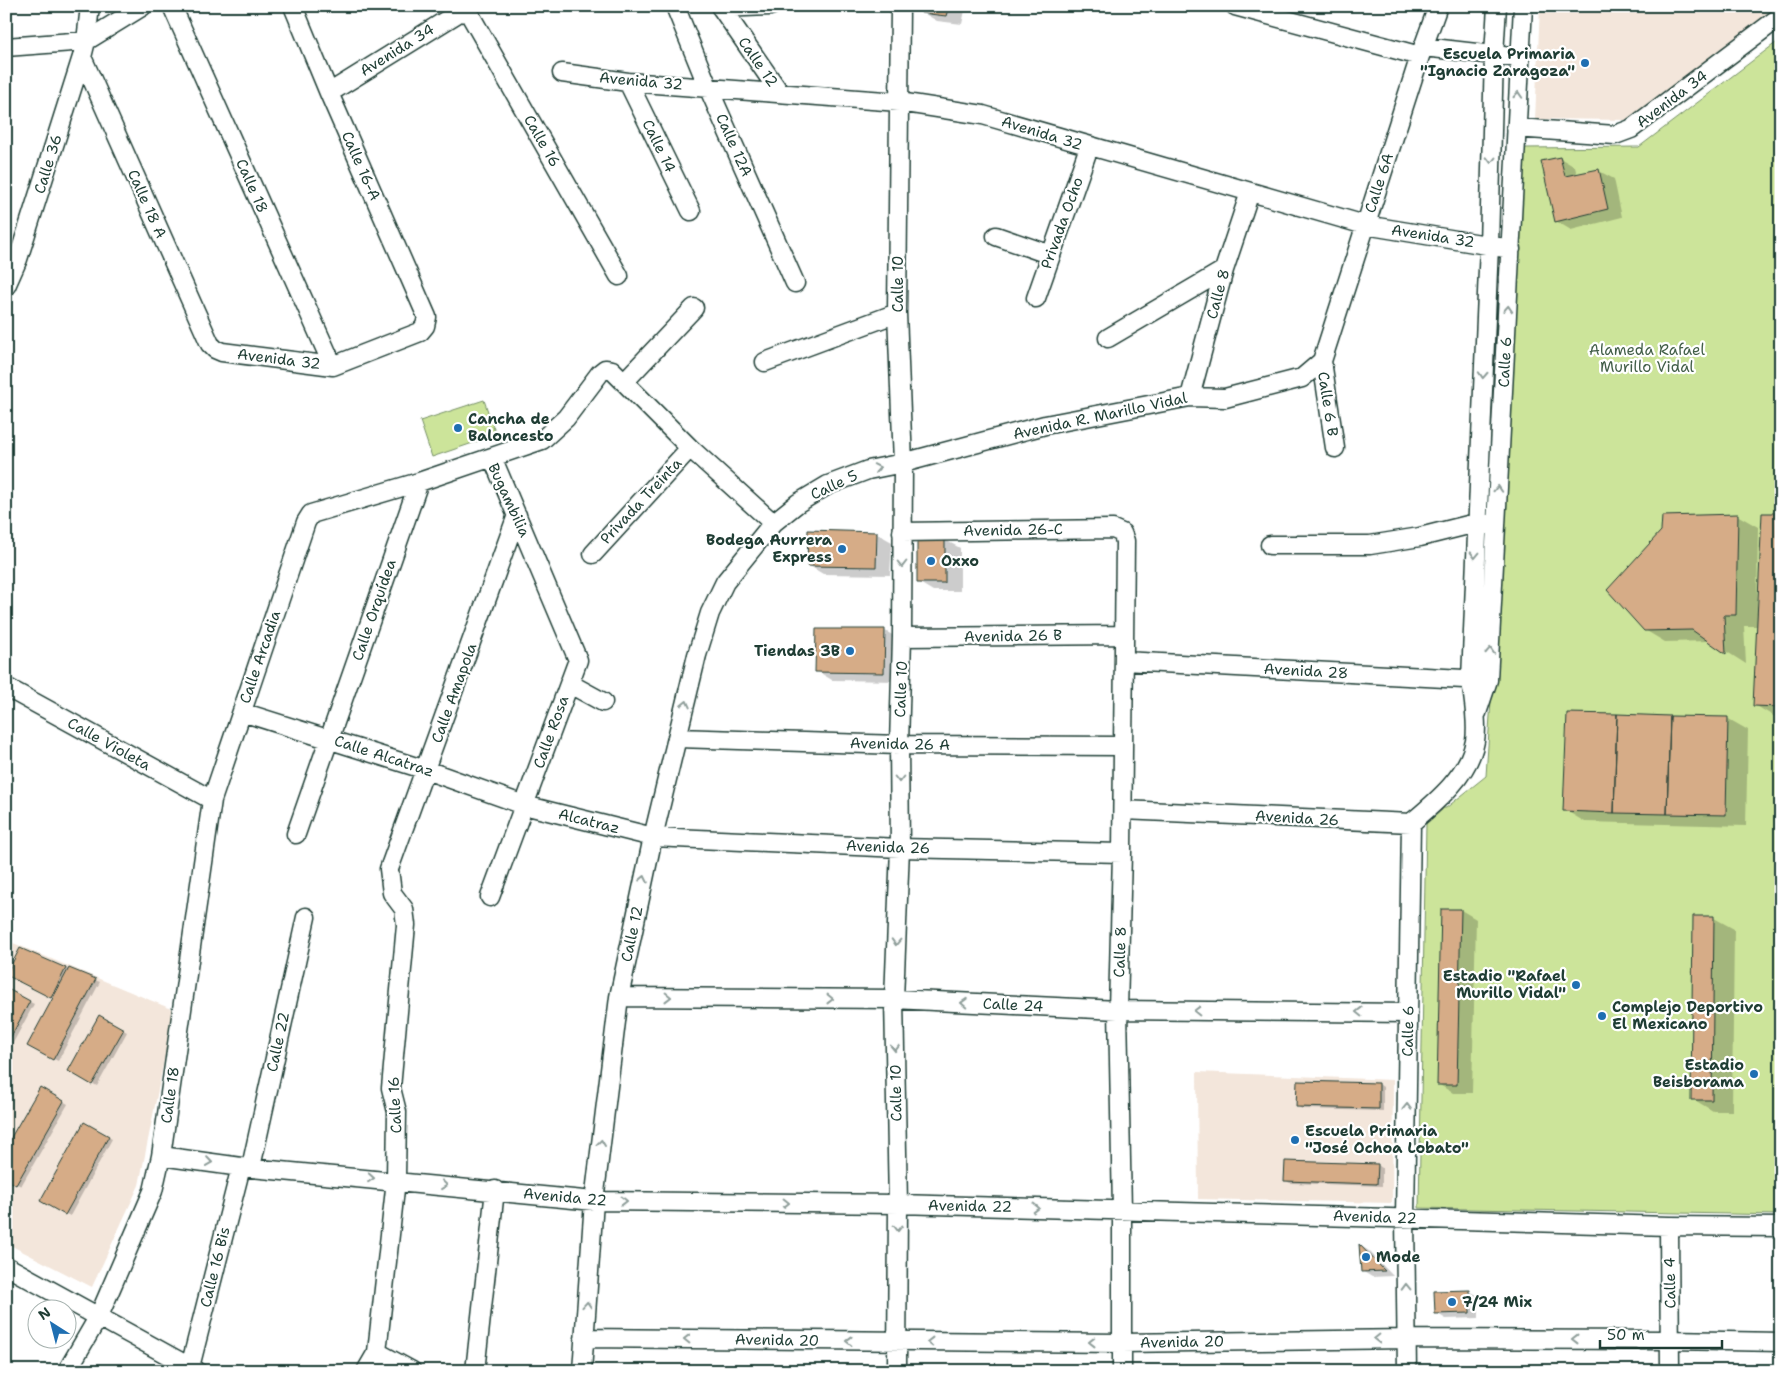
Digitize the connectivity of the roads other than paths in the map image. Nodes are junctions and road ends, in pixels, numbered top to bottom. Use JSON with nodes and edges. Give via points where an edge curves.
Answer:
{"nodes":[{"id":1,"x":90,"y":6,"type":"edge"},
{"id":2,"x":143,"y":6,"type":"edge"},
{"id":3,"x":172,"y":6,"type":"edge"},
{"id":4,"x":293,"y":6,"type":"edge"},
{"id":5,"x":675,"y":6,"type":"edge"},
{"id":6,"x":772,"y":6,"type":"edge"},
{"id":7,"x":900,"y":6,"type":"edge"},
{"id":8,"x":1235,"y":6,"type":"edge"},
{"id":9,"x":1438,"y":6,"type":"edge"},
{"id":10,"x":1497,"y":6,"type":"edge"},
{"id":11,"x":1522,"y":6,"type":"edge"},
{"id":12,"x":466,"y":7,"type":"edge"},
{"id":13,"x":720,"y":7,"type":"edge"},
{"id":14,"x":1781,"y":16,"type":"edge"},
{"id":15,"x":6,"y":47,"type":"edge"},
{"id":16,"x":84,"y":49,"type":"junction"},
{"id":17,"x":1422,"y":51,"type":"junction"},
{"id":18,"x":1494,"y":55,"type":"junction"},
{"id":19,"x":1520,"y":58,"type":"junction"},
{"id":20,"x":562,"y":73,"type":"dead end"},
{"id":21,"x":628,"y":82,"type":"junction"},
{"id":22,"x":708,"y":87,"type":"junction"},
{"id":23,"x":780,"y":92,"type":"junction"},
{"id":24,"x":329,"y":93,"type":"junction"},
{"id":25,"x":899,"y":102,"type":"junction"},
{"id":26,"x":1516,"y":128,"type":"junction"},
{"id":27,"x":1089,"y":147,"type":"junction"},
{"id":28,"x":1250,"y":192,"type":"junction"},
{"id":29,"x":691,"y":211,"type":"dead end"},
{"id":30,"x":1365,"y":225,"type":"junction"},
{"id":31,"x":996,"y":236,"type":"dead end"},
{"id":32,"x":1489,"y":245,"type":"junction"},
{"id":33,"x":1511,"y":249,"type":"junction"},
{"id":34,"x":1051,"y":255,"type":"junction"},
{"id":35,"x":12,"y":258,"type":"edge"},
{"id":36,"x":1224,"y":270,"type":"junction"},
{"id":37,"x":619,"y":276,"type":"dead end"},
{"id":38,"x":795,"y":284,"type":"dead end"},
{"id":39,"x":6,"y":286,"type":"edge"},
{"id":40,"x":1036,"y":298,"type":"dead end"},
{"id":41,"x":694,"y":308,"type":"dead end"},
{"id":42,"x":897,"y":313,"type":"junction"},
{"id":43,"x":425,"y":326,"type":"joint"},
{"id":44,"x":1108,"y":338,"type":"dead end"},
{"id":45,"x":215,"y":349,"type":"joint"},
{"id":46,"x":1322,"y":361,"type":"junction"},
{"id":47,"x":765,"y":362,"type":"dead end"},
{"id":48,"x":333,"y":366,"type":"junction"},
{"id":49,"x":624,"y":382,"type":"junction"},
{"id":50,"x":1190,"y":397,"type":"junction"},
{"id":51,"x":690,"y":448,"type":"junction"},
{"id":52,"x":1335,"y":448,"type":"dead end"},
{"id":53,"x":492,"y":457,"type":"junction"},
{"id":54,"x":903,"y":463,"type":"junction"},
{"id":55,"x":419,"y":482,"type":"junction"},
{"id":56,"x":311,"y":514,"type":"joint"},
{"id":57,"x":517,"y":516,"type":"junction"},
{"id":58,"x":773,"y":523,"type":"junction"},
{"id":59,"x":1476,"y":524,"type":"junction"},
{"id":60,"x":1496,"y":524,"type":"junction"},
{"id":61,"x":902,"y":532,"type":"junction"},
{"id":62,"x":1122,"y":533,"type":"joint"},
{"id":63,"x":1270,"y":544,"type":"dead end"},
{"id":64,"x":593,"y":554,"type":"dead end"},
{"id":65,"x":1124,"y":635,"type":"junction"},
{"id":66,"x":902,"y":637,"type":"junction"},
{"id":67,"x":578,"y":660,"type":"joint"},
{"id":68,"x":1124,"y":662,"type":"junction"},
{"id":69,"x":1471,"y":679,"type":"junction"},
{"id":70,"x":1488,"y":680,"type":"junction"},
{"id":71,"x":570,"y":684,"type":"junction"},
{"id":72,"x":6,"y":687,"type":"edge"},
{"id":73,"x":603,"y":702,"type":"dead end"},
{"id":74,"x":242,"y":712,"type":"junction"},
{"id":75,"x":1476,"y":716,"type":"junction"},
{"id":76,"x":678,"y":738,"type":"junction"},
{"id":77,"x":329,"y":739,"type":"junction"},
{"id":78,"x":899,"y":745,"type":"junction"},
{"id":79,"x":1123,"y":746,"type":"junction"},
{"id":80,"x":426,"y":770,"type":"junction"},
{"id":81,"x":212,"y":800,"type":"junction"},
{"id":82,"x":524,"y":805,"type":"junction"},
{"id":83,"x":1122,"y":810,"type":"junction"},
{"id":84,"x":1411,"y":823,"type":"junction"},
{"id":85,"x":296,"y":834,"type":"dead end"},
{"id":86,"x":653,"y":837,"type":"junction"},
{"id":87,"x":900,"y":848,"type":"junction"},
{"id":88,"x":1122,"y":853,"type":"junction"},
{"id":89,"x":389,"y":869,"type":"joint"},
{"id":90,"x":490,"y":897,"type":"dead end"},
{"id":91,"x":306,"y":916,"type":"dead end"},
{"id":92,"x":619,"y":997,"type":"junction"},
{"id":93,"x":894,"y":1000,"type":"junction"},
{"id":94,"x":1118,"y":1010,"type":"junction"},
{"id":95,"x":1408,"y":1013,"type":"junction"},
{"id":96,"x":161,"y":1156,"type":"junction"},
{"id":97,"x":246,"y":1167,"type":"junction"},
{"id":98,"x":396,"y":1180,"type":"junction"},
{"id":99,"x":495,"y":1190,"type":"junction"},
{"id":100,"x":594,"y":1201,"type":"junction"},
{"id":101,"x":898,"y":1204,"type":"junction"},
{"id":102,"x":1122,"y":1210,"type":"junction"},
{"id":103,"x":1405,"y":1218,"type":"junction"},
{"id":104,"x":1669,"y":1226,"type":"junction"},
{"id":105,"x":1781,"y":1227,"type":"edge"},
{"id":106,"x":6,"y":1266,"type":"edge"},
{"id":107,"x":99,"y":1316,"type":"junction"},
{"id":108,"x":584,"y":1338,"type":"junction"},
{"id":109,"x":1407,"y":1338,"type":"junction"},
{"id":110,"x":1670,"y":1340,"type":"junction"},
{"id":111,"x":898,"y":1341,"type":"junction"},
{"id":112,"x":1781,"y":1342,"type":"edge"},
{"id":113,"x":1122,"y":1343,"type":"junction"},
{"id":114,"x":376,"y":1352,"type":"junction"},
{"id":115,"x":194,"y":1369,"type":"edge"},
{"id":116,"x":67,"y":1371,"type":"edge"},
{"id":117,"x":366,"y":1371,"type":"edge"},
{"id":118,"x":412,"y":1371,"type":"edge"},
{"id":119,"x":475,"y":1371,"type":"edge"},
{"id":120,"x":582,"y":1371,"type":"edge"},
{"id":121,"x":897,"y":1371,"type":"edge"},
{"id":122,"x":1122,"y":1371,"type":"edge"},
{"id":123,"x":1407,"y":1371,"type":"edge"},
{"id":124,"x":1670,"y":1371,"type":"edge"}],
"edges":[{"from":1,"to":16,"type":"street","name":"Calle 36"},
{"from":2,"to":16,"type":"street"},
{"from":3,"to":48,"type":"street","name":"Calle 18"},
{"from":4,"to":24,"type":"street","name":"Calle 16-A"},
{"from":5,"to":22,"type":"street","name":"Calle 12A"},
{"from":6,"to":13,"type":"street"},
{"from":7,"to":25,"type":"street","name":"Calle 10"},
{"from":8,"to":17,"type":"street"},
{"from":9,"to":17,"type":"street","name":"Calle 6A"},
{"from":10,"to":18,"type":"street","name":"Calle 6"},
{"from":11,"to":19,"type":"street","name":"Calle 6"},
{"from":12,"to":24,"type":"street","name":"Avenida 34"},
{"from":12,"to":37,"type":"street","name":"Calle 16"},
{"from":13,"to":23,"type":"street","name":"Calle 12"},
{"from":14,"to":26,"type":"street","name":"Avenida 34","via":[[1631,130],[1615,135]]},
{"from":15,"to":16,"type":"street"},
{"from":16,"to":35,"type":"street","name":"Calle 36"},
{"from":16,"to":45,"type":"street","name":"Calle 18 A","via":[[210,344]]},
{"from":17,"to":18,"type":"street"},
{"from":17,"to":30,"type":"street","name":"Calle 6A"},
{"from":18,"to":19,"type":"street"},
{"from":18,"to":32,"type":"street","name":"Calle 6","one_way":true},
{"from":26,"to":19,"type":"street","name":"Calle 6","one_way":true},
{"from":20,"to":21,"type":"street","name":"Avenida 32"},
{"from":21,"to":22,"type":"street","name":"Avenida 32"},
{"from":21,"to":29,"type":"street","name":"Calle 14"},
{"from":22,"to":23,"type":"street","name":"Avenida 32"},
{"from":22,"to":38,"type":"street","name":"Calle 12A"},
{"from":23,"to":25,"type":"street","name":"Avenida 32"},
{"from":24,"to":43,"type":"street","name":"Calle 16-A","via":[[427,317]]},
{"from":25,"to":27,"type":"street","name":"Avenida 32","via":[[983,115]]},
{"from":25,"to":42,"type":"street","name":"Calle 10"},
{"from":26,"to":33,"type":"street","name":"Calle 6"},
{"from":27,"to":28,"type":"street","name":"Avenida 32"},
{"from":27,"to":34,"type":"street","name":"Privada Ocho"},
{"from":28,"to":30,"type":"street","name":"Avenida 32"},
{"from":28,"to":36,"type":"street","name":"Calle 8"},
{"from":30,"to":32,"type":"street","name":"Avenida 32"},
{"from":30,"to":46,"type":"street","name":"Calle 6A"},
{"from":31,"to":34,"type":"street"},
{"from":32,"to":33,"type":"street","name":"Avenida 32"},
{"from":32,"to":59,"type":"street","name":"Calle 6","one_way":true},
{"from":60,"to":33,"type":"street","name":"Calle 6","one_way":true},
{"from":34,"to":40,"type":"street","name":"Privada Ocho"},
{"from":35,"to":39,"type":"street","name":"Calle 36"},
{"from":36,"to":44,"type":"street"},
{"from":36,"to":50,"type":"street","name":"Calle 8"},
{"from":41,"to":49,"type":"street"},
{"from":42,"to":47,"type":"street"},
{"from":42,"to":54,"type":"street","name":"Calle 10"},
{"from":43,"to":48,"type":"street","name":"Avenida 32","via":[[420,332]]},
{"from":45,"to":48,"type":"street","name":"Avenida 32"},
{"from":46,"to":50,"type":"street","name":"Avenida R. Marillo Vidal","via":[[1302,378],[1225,398]]},
{"from":46,"to":52,"type":"street","name":"Calle 6 B"},
{"from":49,"to":51,"type":"street","name":"Privada Treinta"},
{"from":49,"to":53,"type":"street","name":"Privada Treinta","via":[[612,370],[605,369],[566,418],[542,440]]},
{"from":50,"to":54,"type":"street","name":"Avenida R. Marillo Vidal","via":[[1045,425]]},
{"from":51,"to":58,"type":"street","name":"Privada Treinta"},
{"from":51,"to":64,"type":"street","name":"Privada Treinta"},
{"from":53,"to":55,"type":"street","name":"Bugambilia"},
{"from":53,"to":57,"type":"street","name":"Bugambilia"},
{"from":58,"to":54,"type":"street","name":"Calle 5","one_way":true,"via":[[828,485],[868,470]]},
{"from":54,"to":61,"type":"street","name":"Calle 10"},
{"from":55,"to":56,"type":"street","name":"Bugambilia"},
{"from":55,"to":77,"type":"street","name":"Calle Orquídea"},
{"from":56,"to":74,"type":"street","name":"Calle Arcadia"},
{"from":57,"to":67,"type":"street","name":"Bugambilia"},
{"from":57,"to":80,"type":"street","name":"Calle Amapola"},
{"from":76,"to":58,"type":"street","name":"Calle 12","one_way":true,"via":[[710,614],[725,582]]},
{"from":59,"to":60,"type":"street"},
{"from":59,"to":63,"type":"street","via":[[1370,545]]},
{"from":59,"to":69,"type":"street","name":"Calle 6","one_way":true},
{"from":70,"to":60,"type":"street","name":"Calle 6","one_way":true},
{"from":61,"to":62,"type":"street","name":"Avenida 26-C","via":[[1113,529]]},
{"from":61,"to":66,"type":"street","name":"Calle 10","one_way":true},
{"from":62,"to":65,"type":"street","name":"Calle 8"},
{"from":65,"to":66,"type":"street","name":"Avenida 26 B"},
{"from":65,"to":68,"type":"street","name":"Calle 8"},
{"from":66,"to":78,"type":"street","name":"Calle 10"},
{"from":67,"to":71,"type":"street","name":"Calle Rosa"},
{"from":68,"to":69,"type":"street","name":"Avenida 28"},
{"from":68,"to":79,"type":"street","name":"Calle 8"},
{"from":69,"to":70,"type":"street","name":"Avenida 28"},
{"from":69,"to":75,"type":"street","name":"Calle 6"},
{"from":70,"to":75,"type":"street","name":"Calle 6"},
{"from":71,"to":73,"type":"street"},
{"from":71,"to":82,"type":"street","name":"Calle Rosa"},
{"from":72,"to":81,"type":"street","name":"Calle Violeta"},
{"from":74,"to":77,"type":"street","name":"Calle Alcatraz"},
{"from":74,"to":81,"type":"street","name":"Calle Arcadia"},
{"from":75,"to":84,"type":"street","name":"Calle 6","via":[[1475,742],[1467,762],[1442,795]]},
{"from":76,"to":78,"type":"street","name":"Avenida 26 A"},
{"from":76,"to":86,"type":"street","name":"Calle 12"},
{"from":77,"to":80,"type":"street","name":"Calle Alcatraz"},
{"from":77,"to":85,"type":"street","name":"Calle Orquídea"},
{"from":78,"to":79,"type":"street","name":"Avenida 26 A"},
{"from":78,"to":87,"type":"street","name":"Calle 10","one_way":true},
{"from":79,"to":83,"type":"street","name":"Calle 8"},
{"from":80,"to":82,"type":"street","name":"Calle Alcatraz"},
{"from":80,"to":89,"type":"street","name":"Calle Amapola"},
{"from":81,"to":96,"type":"street","name":"Calle 18"},
{"from":82,"to":86,"type":"street","name":"Alcatraz"},
{"from":82,"to":90,"type":"street","name":"Calle Rosa"},
{"from":83,"to":84,"type":"street","name":"Avenida 26"},
{"from":83,"to":88,"type":"street","name":"Calle 8"},
{"from":84,"to":95,"type":"street","name":"Calle 6"},
{"from":86,"to":87,"type":"street","name":"Avenida 26"},
{"from":92,"to":86,"type":"street","name":"Calle 12","one_way":true},
{"from":87,"to":88,"type":"street","name":"Avenida 26"},
{"from":87,"to":93,"type":"street","name":"Calle 10","one_way":true},
{"from":88,"to":94,"type":"street","name":"Calle 8"},
{"from":89,"to":98,"type":"street","name":"Calle 16","via":[[392,893],[404,909],[406,925],[391,1088],[397,1112]]},
{"from":91,"to":97,"type":"street","name":"Calle 22"},
{"from":92,"to":93,"type":"street","name":"Calle 24","one_way":true},
{"from":100,"to":92,"type":"street","name":"Calle 12","one_way":true},
{"from":94,"to":93,"type":"street","name":"Calle 24","one_way":true},
{"from":93,"to":101,"type":"street","name":"Calle 10","one_way":true},
{"from":95,"to":94,"type":"street","name":"Calle 24","one_way":true},
{"from":94,"to":102,"type":"street","name":"Calle 8"},
{"from":103,"to":95,"type":"street","name":"Calle 6","one_way":true},
{"from":96,"to":97,"type":"street","name":"Avenida 22","one_way":true},
{"from":96,"to":107,"type":"street","name":"Calle 18","via":[[153,1191]]},
{"from":97,"to":98,"type":"street","name":"Avenida 22","one_way":true},
{"from":97,"to":115,"type":"street","name":"Calle 16 Bis"},
{"from":98,"to":99,"type":"street","name":"Avenida 22","one_way":true},
{"from":98,"to":114,"type":"street","name":"Calle 16"},
{"from":99,"to":100,"type":"street","name":"Avenida 22"},
{"from":99,"to":119,"type":"street"},
{"from":100,"to":101,"type":"street","name":"Avenida 22","one_way":true},
{"from":108,"to":100,"type":"street","name":"Calle 12","one_way":true},
{"from":101,"to":102,"type":"street","name":"Avenida 22","one_way":true},
{"from":101,"to":111,"type":"street","name":"Calle 10","one_way":true},
{"from":102,"to":103,"type":"street","name":"Avenida 22"},
{"from":102,"to":113,"type":"street","name":"Calle 8"},
{"from":103,"to":104,"type":"street","name":"Avenida 22"},
{"from":109,"to":103,"type":"street","name":"Calle 6","one_way":true},
{"from":104,"to":105,"type":"street","name":"Avenida 22"},
{"from":104,"to":110,"type":"street","name":"Calle 4"},
{"from":106,"to":107,"type":"street"},
{"from":107,"to":115,"type":"street"},
{"from":107,"to":116,"type":"street","name":"Calle 18"},
{"from":111,"to":108,"type":"street","name":"Avenida 20","one_way":true},
{"from":108,"to":120,"type":"street","name":"Calle 12"},
{"from":110,"to":109,"type":"street","name":"Avenida 20","one_way":true},
{"from":109,"to":113,"type":"street","name":"Avenida 20","one_way":true},
{"from":109,"to":123,"type":"street","name":"Calle 6"},
{"from":110,"to":112,"type":"street","name":"Avenida 20"},
{"from":110,"to":124,"type":"street","name":"Calle 4"},
{"from":113,"to":111,"type":"street","name":"Avenida 20","one_way":true},
{"from":111,"to":121,"type":"street","name":"Calle 10"},
{"from":113,"to":122,"type":"street","name":"Calle 8"},
{"from":114,"to":117,"type":"street","name":"Calle 16"},
{"from":114,"to":118,"type":"street"}]}
